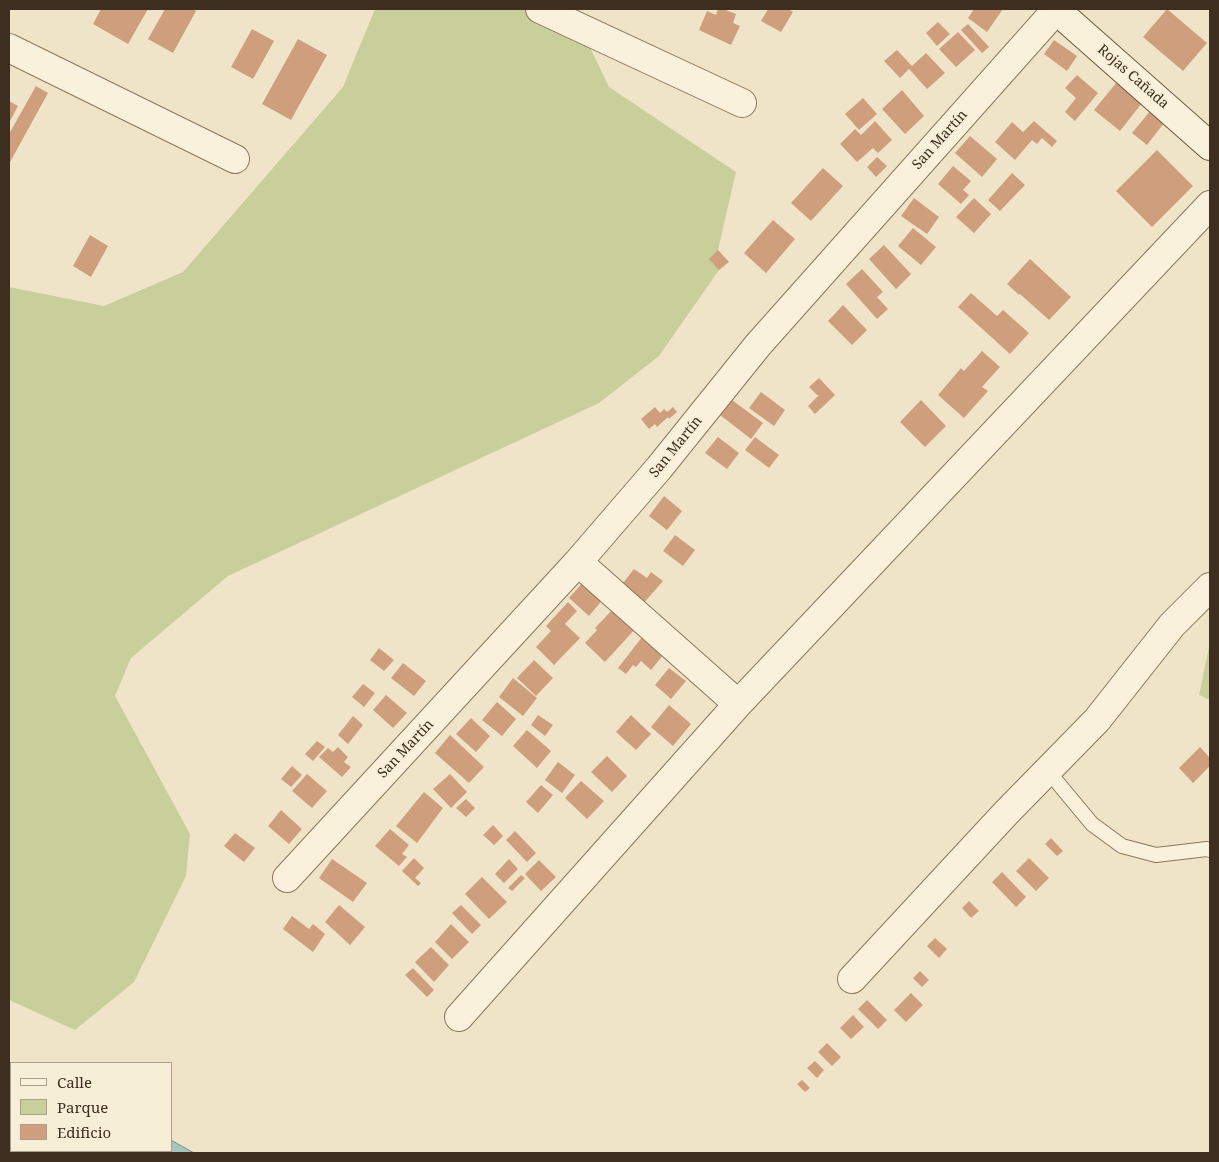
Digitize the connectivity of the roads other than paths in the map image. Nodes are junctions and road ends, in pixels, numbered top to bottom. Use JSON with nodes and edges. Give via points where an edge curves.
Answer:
{"nodes":[{"id":1,"x":540,"y":9,"type":"edge"},
{"id":2,"x":1056,"y":9,"type":"edge"},
{"id":3,"x":9,"y":48,"type":"edge"},
{"id":4,"x":742,"y":103,"type":"dead end"},
{"id":5,"x":1210,"y":146,"type":"edge"},
{"id":6,"x":235,"y":159,"type":"dead end"},
{"id":7,"x":1210,"y":205,"type":"edge"},
{"id":8,"x":578,"y":562,"type":"junction"},
{"id":9,"x":1210,"y":587,"type":"edge"},
{"id":10,"x":738,"y":704,"type":"junction"},
{"id":11,"x":1048,"y":771,"type":"junction"},
{"id":12,"x":1210,"y":850,"type":"edge"},
{"id":13,"x":287,"y":878,"type":"dead end"},
{"id":14,"x":852,"y":979,"type":"dead end"},
{"id":15,"x":459,"y":1016,"type":"dead end"}],
"edges":[{"from":1,"to":4,"type":"street"},
{"from":2,"to":5,"type":"street","name":"Rojas Cañada"},
{"from":2,"to":8,"type":"street","name":"San Martín","via":[[758,345]]},
{"from":3,"to":6,"type":"street"},
{"from":7,"to":10,"type":"street"},
{"from":8,"to":10,"type":"street"},
{"from":8,"to":13,"type":"street","name":"San Martín"},
{"from":9,"to":11,"type":"street","via":[[1172,625],[1097,720]]},
{"from":10,"to":15,"type":"street"},
{"from":11,"to":12,"type":"lane","via":[[1092,824],[1122,846],[1156,855]]},
{"from":11,"to":14,"type":"street"}]}
